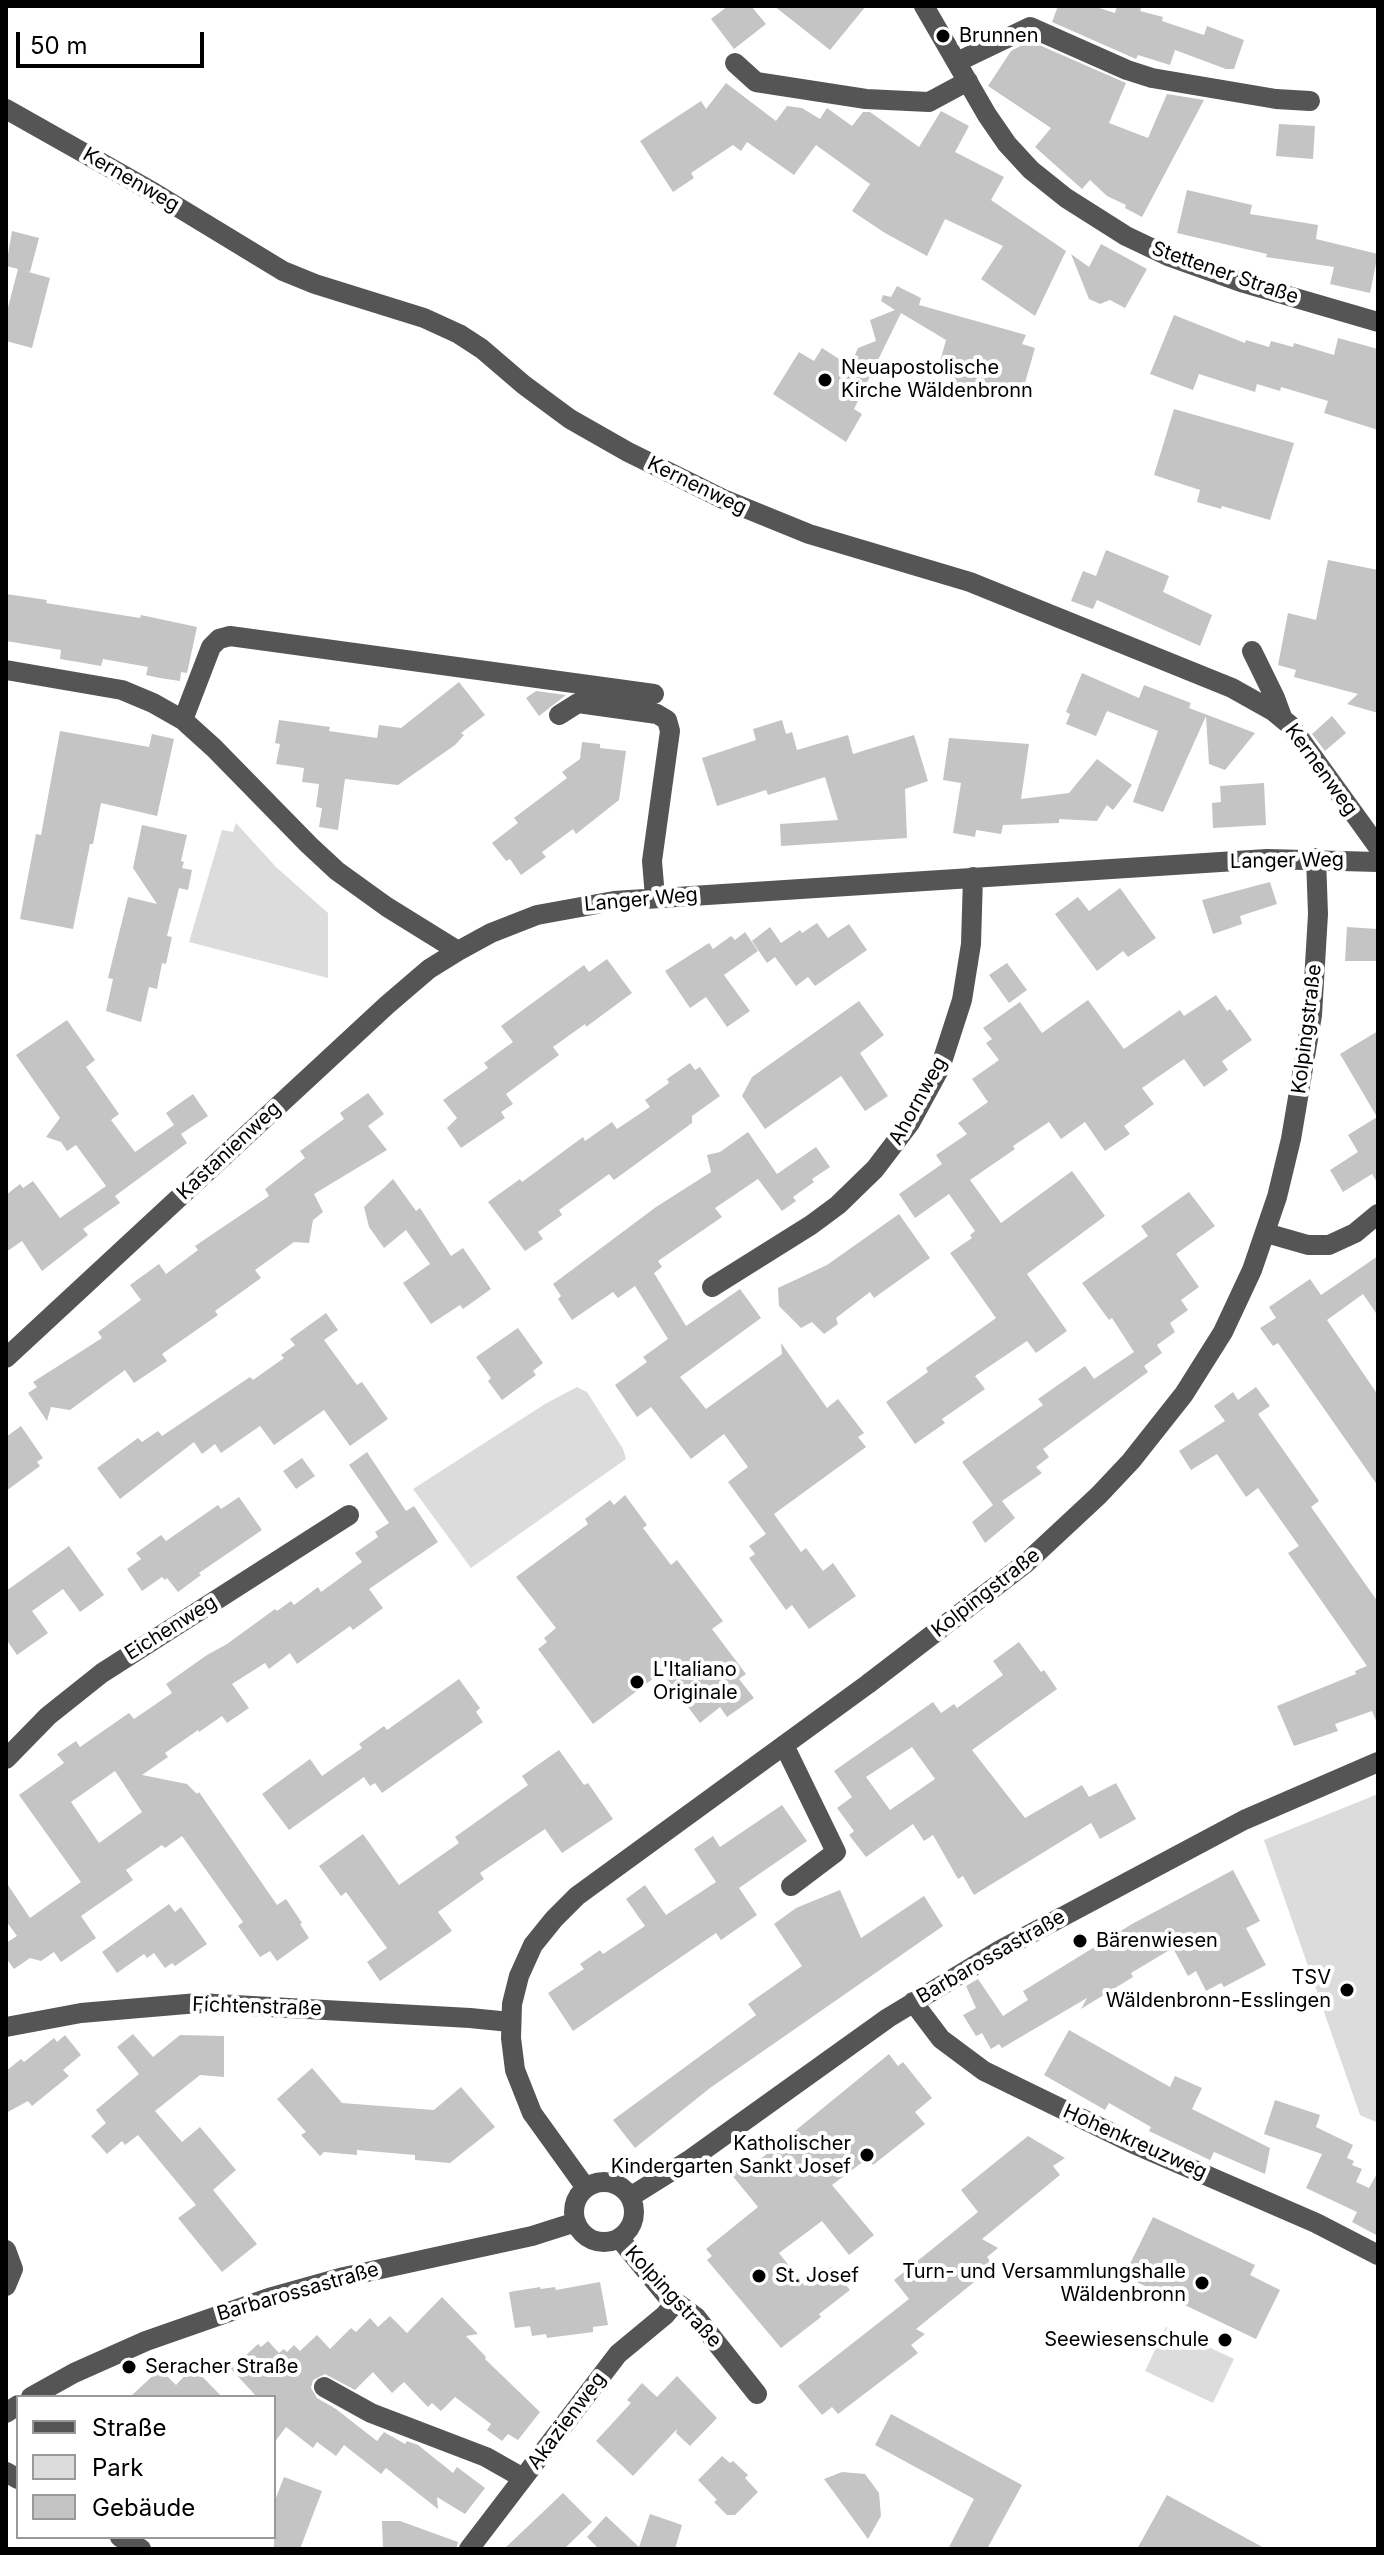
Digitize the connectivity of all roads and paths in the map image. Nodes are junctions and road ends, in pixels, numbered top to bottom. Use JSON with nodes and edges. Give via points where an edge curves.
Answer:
{"nodes":[{"id":1,"x":924,"y":6,"type":"edge"},
{"id":2,"x":957,"y":62,"type":"junction"},
{"id":3,"x":735,"y":63,"type":"dead end"},
{"id":4,"x":968,"y":81,"type":"junction"},
{"id":5,"x":1310,"y":101,"type":"dead end"},
{"id":6,"x":6,"y":109,"type":"edge"},
{"id":7,"x":1378,"y":322,"type":"edge"},
{"id":8,"x":1252,"y":651,"type":"dead end"},
{"id":9,"x":6,"y":670,"type":"edge"},
{"id":10,"x":654,"y":694,"type":"dead end"},
{"id":11,"x":559,"y":715,"type":"dead end"},
{"id":12,"x":1282,"y":717,"type":"junction"},
{"id":13,"x":183,"y":720,"type":"junction"},
{"id":14,"x":1378,"y":847,"type":"edge"},
{"id":15,"x":1316,"y":858,"type":"junction"},
{"id":16,"x":1378,"y":862,"type":"edge"},
{"id":17,"x":973,"y":877,"type":"junction"},
{"id":18,"x":655,"y":897,"type":"junction"},
{"id":19,"x":458,"y":951,"type":"junction"},
{"id":20,"x":1378,"y":1214,"type":"edge"},
{"id":21,"x":1266,"y":1233,"type":"junction"},
{"id":22,"x":712,"y":1287,"type":"dead end"},
{"id":23,"x":6,"y":1358,"type":"edge"},
{"id":24,"x":349,"y":1515,"type":"dead end"},
{"id":25,"x":34,"y":1729,"type":"junction"},
{"id":26,"x":6,"y":1738,"type":"edge"},
{"id":27,"x":784,"y":1745,"type":"junction"},
{"id":28,"x":6,"y":1759,"type":"edge"},
{"id":29,"x":1378,"y":1762,"type":"edge"},
{"id":30,"x":791,"y":1886,"type":"dead end"},
{"id":31,"x":913,"y":2002,"type":"junction"},
{"id":32,"x":510,"y":2022,"type":"junction"},
{"id":33,"x":6,"y":2027,"type":"edge"},
{"id":34,"x":586,"y":2188,"type":"junction"},
{"id":35,"x":630,"y":2197,"type":"junction"},
{"id":36,"x":576,"y":2222,"type":"junction"},
{"id":37,"x":619,"y":2238,"type":"junction"},
{"id":38,"x":6,"y":2250,"type":"edge"},
{"id":39,"x":1378,"y":2255,"type":"edge"},
{"id":40,"x":6,"y":2286,"type":"edge"},
{"id":41,"x":675,"y":2303,"type":"junction"},
{"id":42,"x":324,"y":2387,"type":"dead end"},
{"id":43,"x":757,"y":2394,"type":"dead end"},
{"id":44,"x":35,"y":2395,"type":"edge"},
{"id":45,"x":523,"y":2478,"type":"junction"},
{"id":46,"x":124,"y":2539,"type":"edge"},
{"id":47,"x":141,"y":2549,"type":"edge"},
{"id":48,"x":469,"y":2549,"type":"edge"}],
"edges":[{"from":1,"to":2,"type":"street","name":"Stettener Straße"},
{"from":2,"to":4,"type":"street","name":"Stettener Straße"},
{"from":2,"to":5,"type":"street","via":[[1030,27],[1152,78]]},
{"from":3,"to":4,"type":"street","via":[[756,82],[866,99],[929,102]]},
{"from":4,"to":7,"type":"street","name":"Stettener Straße","via":[[1018,158],[1103,223],[1199,268]]},
{"from":6,"to":12,"type":"street","name":"Kernenweg","via":[[283,271],[448,328],[570,419],[680,479],[784,525],[970,582],[1223,684]]},
{"from":8,"to":12,"type":"street"},
{"from":9,"to":13,"type":"street","via":[[122,690]]},
{"from":10,"to":13,"type":"street","via":[[230,636],[211,647]]},
{"from":11,"to":18,"type":"street","via":[[578,703],[657,714],[667,720],[670,731],[652,861]]},
{"from":12,"to":14,"type":"street","name":"Kernenweg"},
{"from":13,"to":19,"type":"street","via":[[330,864]]},
{"from":15,"to":16,"type":"street","name":"Langer Weg"},
{"from":15,"to":17,"type":"street","name":"Langer Weg"},
{"from":15,"to":21,"type":"street","name":"Kolpingstraße","via":[[1316,953],[1307,1052]]},
{"from":17,"to":18,"type":"street","name":"Langer Weg"},
{"from":17,"to":22,"type":"street","name":"Ahornweg","via":[[962,1000],[940,1068],[910,1123],[887,1156],[838,1205]]},
{"from":18,"to":19,"type":"street","name":"Langer Weg","via":[[537,915]]},
{"from":19,"to":23,"type":"street","name":"Kastanienweg","via":[[396,998]]},
{"from":20,"to":21,"type":"street","via":[[1329,1245]]},
{"from":21,"to":27,"type":"street","name":"Kolpingstraße","via":[[1240,1300],[1203,1365],[1099,1495],[996,1589]]},
{"from":24,"to":25,"type":"street","name":"Eichenweg","via":[[102,1673]]},
{"from":25,"to":26,"type":"street"},
{"from":25,"to":28,"type":"street","name":"Eichenweg"},
{"from":27,"to":30,"type":"street","via":[[836,1852]]},
{"from":27,"to":32,"type":"street","name":"Kolpingstraße","via":[[566,1906],[525,1961]]},
{"from":29,"to":31,"type":"street","name":"Barbarossastraße","via":[[1212,1836]]},
{"from":31,"to":35,"type":"street","name":"Barbarossastraße"},
{"from":31,"to":39,"type":"street","name":"Hohenkreuzweg","via":[[941,2039],[984,2071]]},
{"from":32,"to":33,"type":"street","name":"Fichtenstraße","via":[[198,2003],[97,2011]]},
{"from":32,"to":34,"type":"street","name":"Kolpingstraße","via":[[515,2070],[526,2101]]},
{"from":34,"to":35,"type":"street","via":[[608,2181]]},
{"from":34,"to":36,"type":"street","via":[[574,2208]]},
{"from":35,"to":37,"type":"street","via":[[633,2219]]},
{"from":36,"to":37,"type":"street","via":[[592,2239]]},
{"from":36,"to":44,"type":"street","name":"Barbarossastraße","via":[[269,2298],[146,2341]]},
{"from":37,"to":41,"type":"street","name":"Kolpingstraße"},
{"from":38,"to":40,"type":"street","via":[[13,2269]]},
{"from":41,"to":43,"type":"street","name":"Kolpingstraße","via":[[696,2317]]},
{"from":41,"to":45,"type":"street","name":"Akazienweg","via":[[618,2354]]},
{"from":42,"to":45,"type":"street","via":[[371,2413],[486,2457]]},
{"from":45,"to":48,"type":"street","name":"Akazienweg"},
{"from":46,"to":47,"type":"street"}]}
